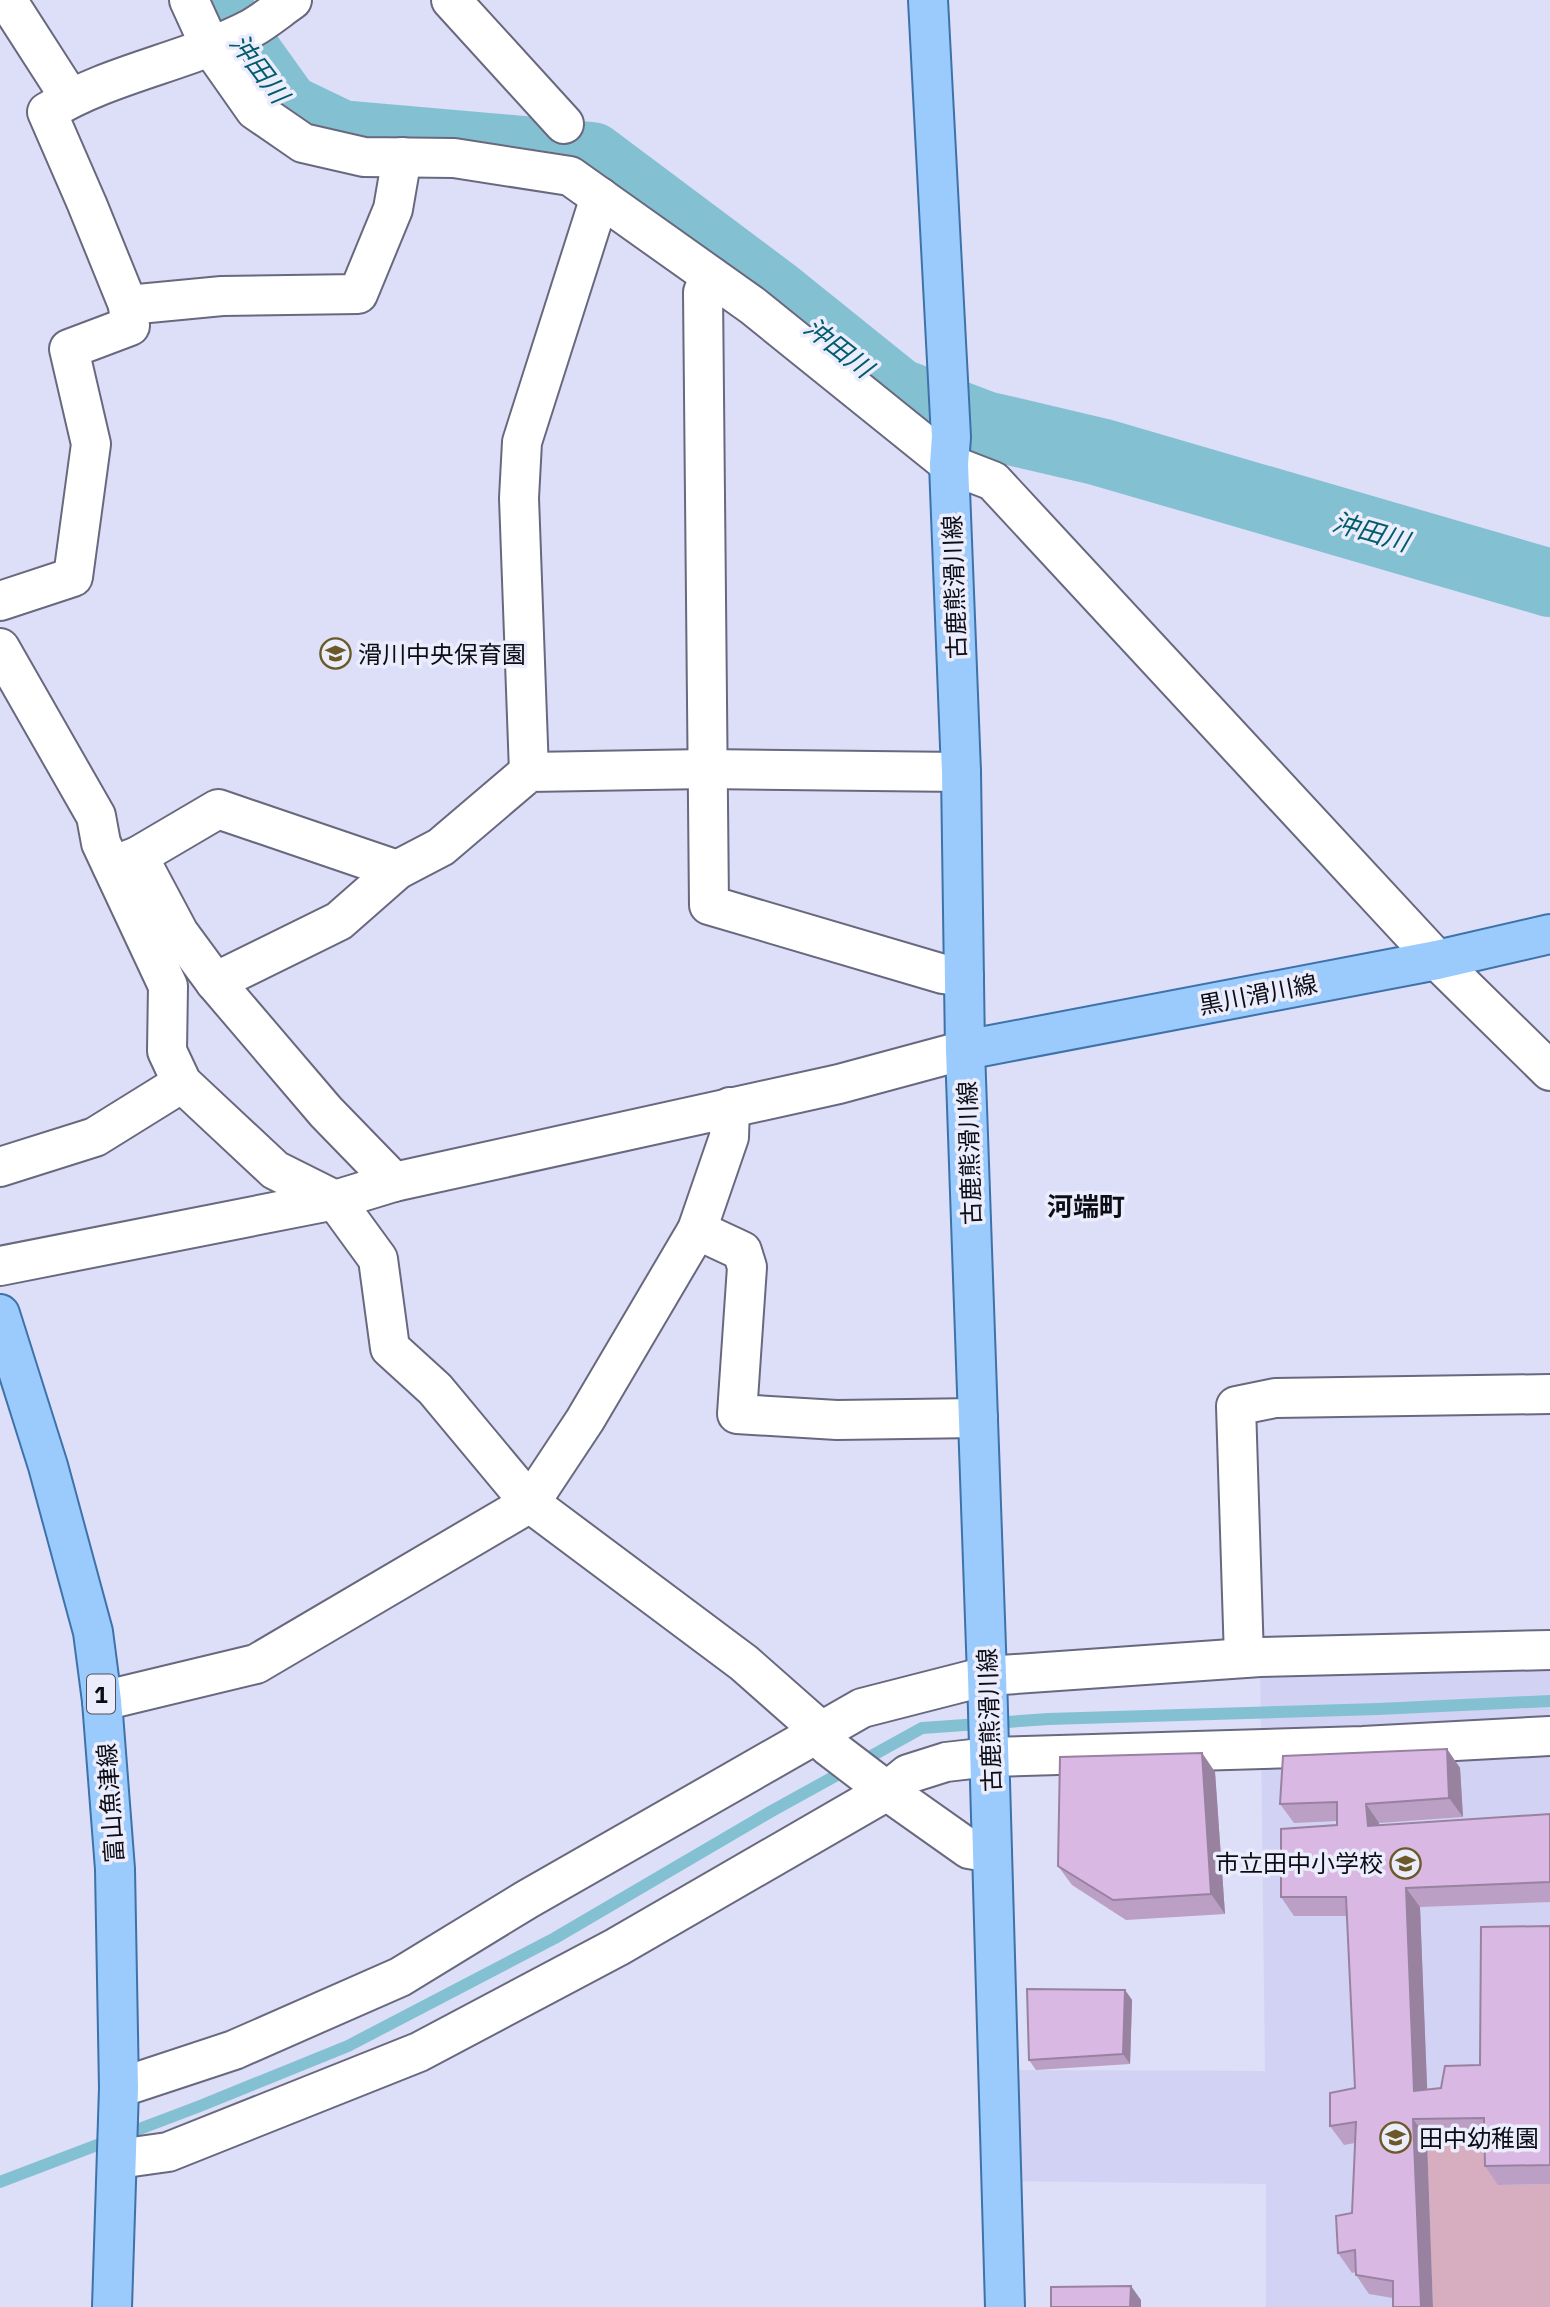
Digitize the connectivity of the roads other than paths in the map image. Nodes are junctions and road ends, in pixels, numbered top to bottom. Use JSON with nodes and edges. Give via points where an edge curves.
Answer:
{"nodes":[{"id":1,"x":7,"y":0,"type":"edge"},
{"id":2,"x":189,"y":0,"type":"edge"},
{"id":3,"x":292,"y":0,"type":"edge"},
{"id":4,"x":452,"y":0,"type":"edge"},
{"id":5,"x":928,"y":0,"type":"edge"},
{"id":6,"x":247,"y":13,"type":"edge"},
{"id":7,"x":210,"y":46,"type":"junction"},
{"id":8,"x":70,"y":98,"type":"junction"},
{"id":9,"x":564,"y":124,"type":"dead end"},
{"id":10,"x":402,"y":158,"type":"junction"},
{"id":11,"x":600,"y":197,"type":"junction"},
{"id":12,"x":710,"y":276,"type":"junction"},
{"id":13,"x":128,"y":305,"type":"junction"},
{"id":14,"x":950,"y":451,"type":"junction"},
{"id":15,"x":0,"y":601,"type":"edge"},
{"id":16,"x":0,"y":648,"type":"edge"},
{"id":17,"x":706,"y":769,"type":"junction"},
{"id":18,"x":529,"y":772,"type":"junction"},
{"id":19,"x":961,"y":772,"type":"junction"},
{"id":20,"x":125,"y":861,"type":"junction"},
{"id":21,"x":397,"y":870,"type":"junction"},
{"id":22,"x":1550,"y":934,"type":"edge"},
{"id":23,"x":1437,"y":960,"type":"junction"},
{"id":24,"x":964,"y":977,"type":"junction"},
{"id":25,"x":215,"y":982,"type":"junction"},
{"id":26,"x":965,"y":1050,"type":"junction"},
{"id":27,"x":1550,"y":1071,"type":"edge"},
{"id":28,"x":182,"y":1083,"type":"junction"},
{"id":29,"x":730,"y":1107,"type":"junction"},
{"id":30,"x":0,"y":1167,"type":"edge"},
{"id":31,"x":394,"y":1182,"type":"junction"},
{"id":32,"x":335,"y":1200,"type":"junction"},
{"id":33,"x":697,"y":1230,"type":"junction"},
{"id":34,"x":0,"y":1266,"type":"edge"},
{"id":35,"x":0,"y":1314,"type":"edge"},
{"id":36,"x":1550,"y":1394,"type":"edge"},
{"id":37,"x":978,"y":1418,"type":"junction"},
{"id":38,"x":530,"y":1503,"type":"junction"},
{"id":39,"x":1550,"y":1650,"type":"edge"},
{"id":40,"x":1244,"y":1658,"type":"junction"},
{"id":41,"x":987,"y":1676,"type":"junction"},
{"id":42,"x":102,"y":1701,"type":"junction"},
{"id":43,"x":821,"y":1731,"type":"junction"},
{"id":44,"x":1550,"y":1736,"type":"edge"},
{"id":45,"x":990,"y":1757,"type":"junction"},
{"id":46,"x":887,"y":1791,"type":"junction"},
{"id":47,"x":992,"y":1853,"type":"junction"},
{"id":48,"x":119,"y":2088,"type":"junction"},
{"id":49,"x":118,"y":2159,"type":"junction"},
{"id":50,"x":112,"y":2307,"type":"edge"},
{"id":51,"x":1005,"y":2307,"type":"edge"}],
"edges":[{"from":1,"to":8,"type":"street"},
{"from":2,"to":7,"type":"street"},
{"from":3,"to":6,"type":"street"},
{"from":4,"to":9,"type":"street"},
{"from":5,"to":14,"type":"main road","name":"古鹿熊滑川線"},
{"from":6,"to":7,"type":"street"},
{"from":7,"to":8,"type":"street"},
{"from":7,"to":10,"type":"street","via":[[255,110],[303,143],[364,157]]},
{"from":8,"to":13,"type":"street","via":[[47,112]]},
{"from":10,"to":11,"type":"street","via":[[454,158],[570,176]]},
{"from":10,"to":13,"type":"street","via":[[393,209],[358,294],[222,296]]},
{"from":11,"to":12,"type":"street"},
{"from":11,"to":18,"type":"street","via":[[522,442],[519,498]]},
{"from":12,"to":14,"type":"street"},
{"from":12,"to":17,"type":"street","via":[[703,292]]},
{"from":13,"to":15,"type":"street","via":[[130,326],[69,349],[91,444],[73,577]]},
{"from":14,"to":19,"type":"main road","name":"古鹿熊滑川線"},
{"from":14,"to":23,"type":"street","via":[[993,481]]},
{"from":16,"to":20,"type":"street","via":[[96,816],[101,843]]},
{"from":17,"to":18,"type":"street"},
{"from":17,"to":19,"type":"street"},
{"from":17,"to":24,"type":"street","via":[[709,905]]},
{"from":18,"to":21,"type":"street","via":[[441,847]]},
{"from":19,"to":24,"type":"main road","name":"古鹿熊滑川線"},
{"from":20,"to":21,"type":"street","via":[[218,809]]},
{"from":20,"to":25,"type":"street"},
{"from":20,"to":28,"type":"street","via":[[168,986],[167,1051]]},
{"from":21,"to":25,"type":"street","via":[[339,920]]},
{"from":22,"to":23,"type":"main road","name":"黒川滑川線"},
{"from":23,"to":26,"type":"main road","name":"黒川滑川線"},
{"from":23,"to":27,"type":"street"},
{"from":24,"to":26,"type":"main road","name":"古鹿熊滑川線"},
{"from":25,"to":31,"type":"street","via":[[326,1112]]},
{"from":26,"to":29,"type":"street"},
{"from":26,"to":37,"type":"main road","name":"古鹿熊滑川線"},
{"from":28,"to":30,"type":"street","via":[[95,1137]]},
{"from":28,"to":32,"type":"street","via":[[275,1170]]},
{"from":29,"to":31,"type":"street"},
{"from":29,"to":33,"type":"street","via":[[729,1138]]},
{"from":31,"to":32,"type":"street"},
{"from":32,"to":34,"type":"street"},
{"from":32,"to":38,"type":"street","via":[[378,1259],[390,1348],[435,1389]]},
{"from":33,"to":37,"type":"street","via":[[742,1251],[747,1267],[737,1414],[837,1420]]},
{"from":33,"to":38,"type":"street","via":[[585,1420]]},
{"from":35,"to":42,"type":"main road","name":"富山魚津線","number":"1","via":[[93,1632]]},
{"from":36,"to":40,"type":"street","via":[[1275,1398],[1236,1406]]},
{"from":37,"to":41,"type":"main road","name":"古鹿熊滑川線"},
{"from":38,"to":42,"type":"street","via":[[256,1664]]},
{"from":38,"to":43,"type":"street","via":[[744,1663]]},
{"from":39,"to":40,"type":"street"},
{"from":40,"to":41,"type":"street"},
{"from":41,"to":43,"type":"street","via":[[862,1709]]},
{"from":41,"to":45,"type":"main road","name":"古鹿熊滑川線"},
{"from":42,"to":48,"type":"main road","name":"富山魚津線","number":"1","via":[[115,1869]]},
{"from":43,"to":46,"type":"street","via":[[828,1746]]},
{"from":43,"to":48,"type":"street","via":[[400,1977],[234,2050]]},
{"from":44,"to":45,"type":"street"},
{"from":45,"to":46,"type":"street","via":[[946,1762],[908,1774]]},
{"from":45,"to":47,"type":"main road","name":"古鹿熊滑川線"},
{"from":46,"to":47,"type":"street","via":[[969,1849]]},
{"from":46,"to":49,"type":"street","via":[[618,1947],[419,2052],[168,2152]]},
{"from":47,"to":51,"type":"main road","name":"古鹿熊滑川線"},
{"from":48,"to":49,"type":"main road","name":"富山魚津線","number":"1"},
{"from":49,"to":50,"type":"main road","name":"富山魚津線","number":"1"}]}
